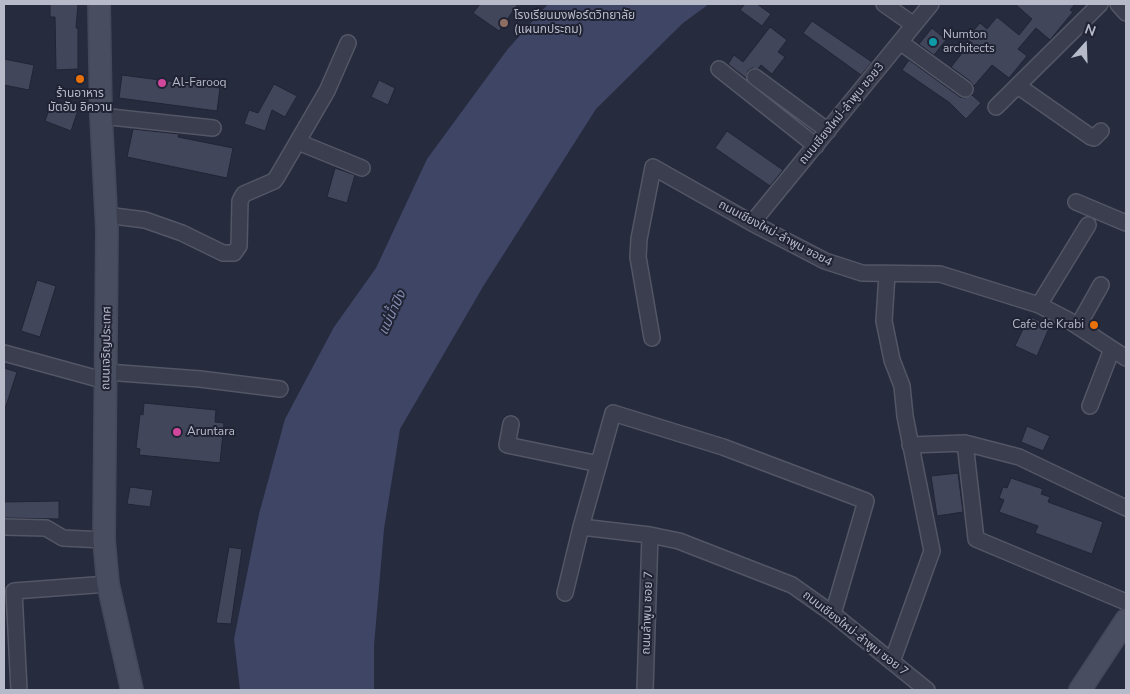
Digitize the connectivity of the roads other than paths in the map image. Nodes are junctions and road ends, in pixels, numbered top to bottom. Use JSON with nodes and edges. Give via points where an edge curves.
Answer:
{"nodes":[{"id":1,"x":98,"y":4,"type":"edge"},
{"id":2,"x":884,"y":4,"type":"edge"},
{"id":3,"x":931,"y":4,"type":"edge"},
{"id":4,"x":1100,"y":4,"type":"edge"},
{"id":5,"x":1118,"y":4,"type":"edge"},
{"id":6,"x":1126,"y":13,"type":"edge"},
{"id":7,"x":914,"y":25,"type":"junction"},
{"id":8,"x":900,"y":42,"type":"junction"},
{"id":9,"x":348,"y":43,"type":"dead end"},
{"id":10,"x":719,"y":69,"type":"dead end"},
{"id":11,"x":755,"y":77,"type":"dead end"},
{"id":12,"x":1018,"y":86,"type":"junction"},
{"id":13,"x":966,"y":89,"type":"dead end"},
{"id":14,"x":996,"y":107,"type":"dead end"},
{"id":15,"x":101,"y":116,"type":"junction"},
{"id":16,"x":213,"y":128,"type":"dead end"},
{"id":17,"x":828,"y":131,"type":"junction"},
{"id":18,"x":1102,"y":131,"type":"dead end"},
{"id":19,"x":298,"y":142,"type":"junction"},
{"id":20,"x":816,"y":146,"type":"junction"},
{"id":21,"x":362,"y":168,"type":"dead end"},
{"id":22,"x":1076,"y":202,"type":"dead end"},
{"id":23,"x":106,"y":215,"type":"junction"},
{"id":24,"x":752,"y":223,"type":"junction"},
{"id":25,"x":1126,"y":223,"type":"edge"},
{"id":26,"x":1088,"y":225,"type":"dead end"},
{"id":27,"x":887,"y":274,"type":"junction"},
{"id":28,"x":1101,"y":285,"type":"dead end"},
{"id":29,"x":1038,"y":305,"type":"junction"},
{"id":30,"x":1078,"y":326,"type":"junction"},
{"id":31,"x":652,"y":338,"type":"dead end"},
{"id":32,"x":1112,"y":349,"type":"junction"},
{"id":33,"x":4,"y":353,"type":"edge"},
{"id":34,"x":1126,"y":358,"type":"edge"},
{"id":35,"x":106,"y":377,"type":"junction"},
{"id":36,"x":280,"y":389,"type":"dead end"},
{"id":37,"x":1090,"y":406,"type":"dead end"},
{"id":38,"x":511,"y":424,"type":"dead end"},
{"id":39,"x":965,"y":443,"type":"junction"},
{"id":40,"x":910,"y":445,"type":"junction"},
{"id":41,"x":599,"y":464,"type":"junction"},
{"id":42,"x":1126,"y":508,"type":"edge"},
{"id":43,"x":581,"y":527,"type":"junction"},
{"id":44,"x":4,"y":528,"type":"edge"},
{"id":45,"x":650,"y":535,"type":"junction"},
{"id":46,"x":104,"y":540,"type":"junction"},
{"id":47,"x":108,"y":584,"type":"junction"},
{"id":48,"x":565,"y":593,"type":"dead end"},
{"id":49,"x":1126,"y":602,"type":"edge"},
{"id":50,"x":833,"y":614,"type":"junction"},
{"id":51,"x":1126,"y":620,"type":"edge"},
{"id":52,"x":10,"y":646,"type":"edge"},
{"id":53,"x":892,"y":662,"type":"junction"},
{"id":54,"x":19,"y":690,"type":"edge"},
{"id":55,"x":132,"y":690,"type":"edge"},
{"id":56,"x":645,"y":690,"type":"edge"},
{"id":57,"x":927,"y":690,"type":"edge"},
{"id":58,"x":1080,"y":690,"type":"edge"}],
"edges":[{"from":1,"to":15,"type":"street","name":"ถนนเจริญประเทศ"},
{"from":2,"to":7,"type":"street"},
{"from":3,"to":7,"type":"street","name":"ถนนเชียงใหม่-ลำพูน ซอย3"},
{"from":4,"to":12,"type":"street"},
{"from":5,"to":6,"type":"street"},
{"from":7,"to":8,"type":"street","name":"ถนนเชียงใหม่-ลำพูน ซอย3"},
{"from":8,"to":13,"type":"street"},
{"from":8,"to":17,"type":"street","name":"ถนนเชียงใหม่-ลำพูน ซอย3"},
{"from":9,"to":19,"type":"street","via":[[327,91]]},
{"from":10,"to":20,"type":"street"},
{"from":11,"to":17,"type":"street"},
{"from":12,"to":14,"type":"street"},
{"from":12,"to":18,"type":"street","via":[[1091,137]]},
{"from":15,"to":16,"type":"street"},
{"from":15,"to":23,"type":"street","name":"ถนนเจริญประเทศ"},
{"from":17,"to":20,"type":"street","name":"ถนนเชียงใหม่-ลำพูน ซอย3"},
{"from":19,"to":21,"type":"street"},
{"from":19,"to":23,"type":"street","via":[[274,181],[242,197],[239,246],[234,254],[223,254],[182,233],[145,220]]},
{"from":20,"to":24,"type":"street","name":"ถนนเชียงใหม่-ลำพูน ซอย3"},
{"from":22,"to":25,"type":"street"},
{"from":23,"to":35,"type":"street","name":"ถนนเจริญประเทศ"},
{"from":24,"to":27,"type":"street","name":"ถนนเชียงใหม่-ลำพูน ซอย4","via":[[825,261],[862,273]]},
{"from":24,"to":31,"type":"street","name":"ถนนเชียงใหม่-ลำพูน ซอย4","via":[[653,167],[638,258]]},
{"from":26,"to":29,"type":"street"},
{"from":27,"to":29,"type":"street","name":"ถนนเชียงใหม่-ลำพูน ซอย4","via":[[940,274]]},
{"from":27,"to":40,"type":"street","via":[[884,321],[892,360],[902,386]]},
{"from":28,"to":30,"type":"street"},
{"from":29,"to":30,"type":"street","name":"ถนนเชียงใหม่-ลำพูน ซอย4"},
{"from":30,"to":32,"type":"street","name":"ถนนเชียงใหม่-ลำพูน ซอย4"},
{"from":32,"to":34,"type":"street","name":"ถนนเชียงใหม่-ลำพูน ซอย4"},
{"from":32,"to":37,"type":"street"},
{"from":33,"to":35,"type":"street"},
{"from":35,"to":36,"type":"street","via":[[200,379]]},
{"from":35,"to":46,"type":"street","name":"ถนนเจริญประเทศ"},
{"from":38,"to":41,"type":"street","via":[[507,445]]},
{"from":39,"to":40,"type":"street"},
{"from":39,"to":42,"type":"street","via":[[1019,456]]},
{"from":39,"to":49,"type":"street","via":[[976,539]]},
{"from":40,"to":53,"type":"street","via":[[932,551]]},
{"from":41,"to":43,"type":"street"},
{"from":41,"to":50,"type":"street","via":[[613,413],[723,447],[866,500]]},
{"from":43,"to":45,"type":"street","name":"ถนนเชียงใหม่-ลำพูน ซอย 7"},
{"from":43,"to":48,"type":"street"},
{"from":44,"to":46,"type":"street","via":[[46,528],[63,538]]},
{"from":45,"to":50,"type":"street","name":"ถนนเชียงใหม่-ลำพูน ซอย 7","via":[[679,541],[792,585]]},
{"from":45,"to":56,"type":"street","name":"ถนนลำพูน ซอย 7"},
{"from":46,"to":47,"type":"street","name":"ถนนเจริญประเทศ"},
{"from":47,"to":52,"type":"street","via":[[14,591]]},
{"from":47,"to":55,"type":"street","name":"ถนนเจริญประเทศ"},
{"from":50,"to":53,"type":"street","name":"ถนนเชียงใหม่-ลำพูน ซอย 7"},
{"from":51,"to":58,"type":"street"},
{"from":52,"to":54,"type":"street"},
{"from":53,"to":57,"type":"street","name":"ถนนเชียงใหม่-ลำพูน ซอย 7"}]}
